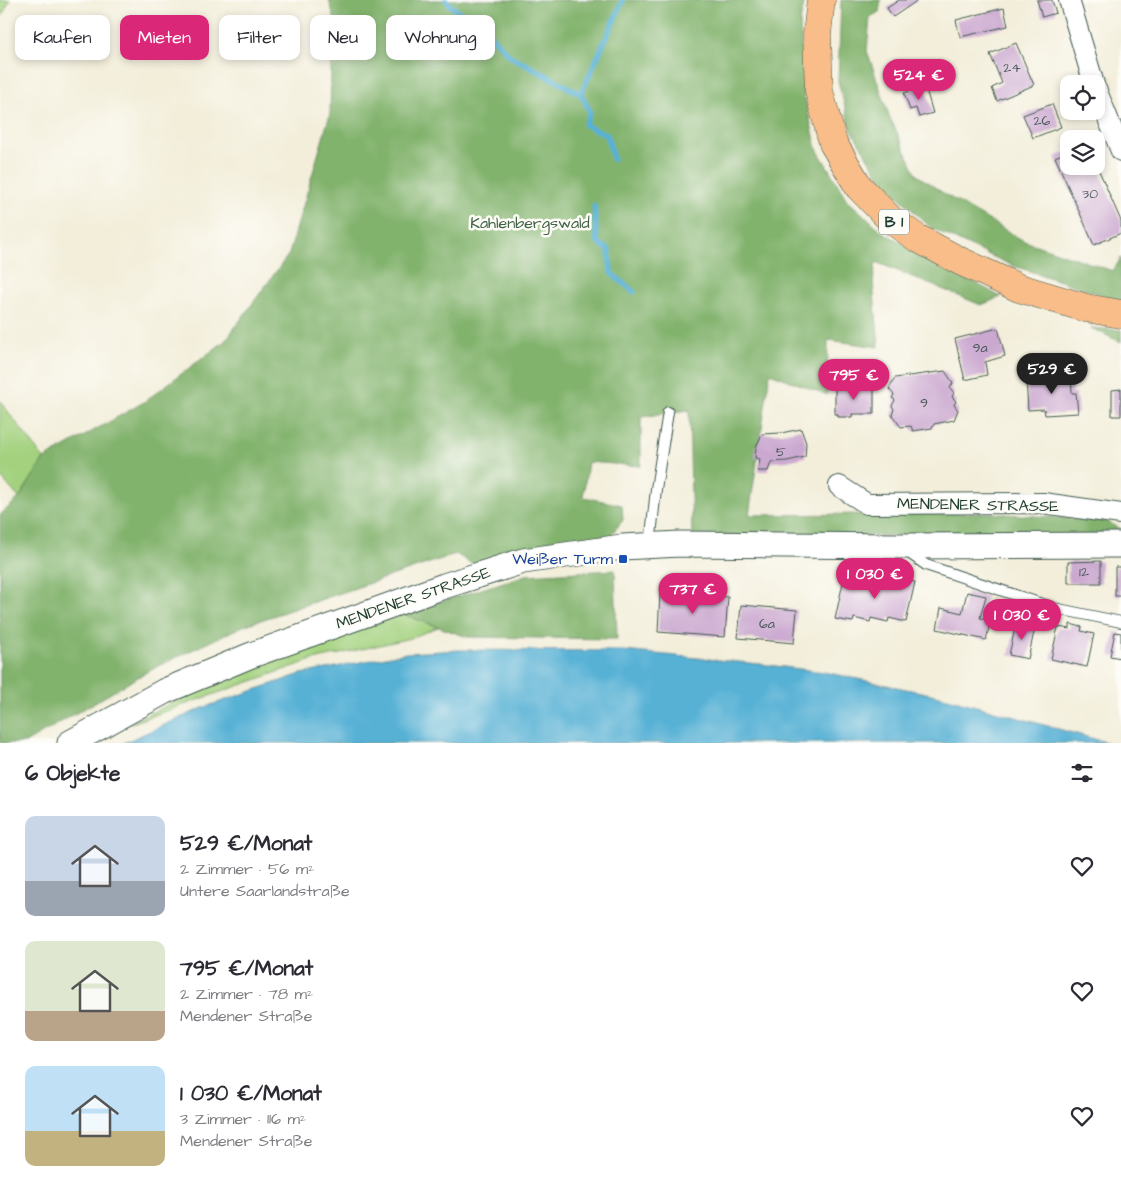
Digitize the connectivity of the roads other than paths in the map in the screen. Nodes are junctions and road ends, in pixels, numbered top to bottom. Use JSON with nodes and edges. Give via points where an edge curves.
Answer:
{"nodes":[{"id":1,"x":821,"y":0,"type":"edge"},
{"id":2,"x":1069,"y":0,"type":"edge"},
{"id":3,"x":1091,"y":75,"type":"edge"},
{"id":4,"x":1105,"y":112,"type":"edge"},
{"id":5,"x":1121,"y":151,"type":"edge"},
{"id":6,"x":1121,"y":314,"type":"edge"},
{"id":7,"x":668,"y":412,"type":"dead end"},
{"id":8,"x":839,"y":486,"type":"dead end"},
{"id":9,"x":1121,"y":514,"type":"edge"},
{"id":10,"x":653,"y":534,"type":"junction"},
{"id":11,"x":1121,"y":545,"type":"edge"},
{"id":12,"x":899,"y":546,"type":"junction"},
{"id":13,"x":1121,"y":622,"type":"edge"},
{"id":14,"x":70,"y":743,"type":"edge"}],
"edges":[{"from":1,"to":6,"type":"main road","number":"B 1","via":[[817,34],[819,91],[833,143],[865,194],[890,219],[960,261],[1019,288],[1086,308]]},
{"from":2,"to":3,"type":"street"},
{"from":4,"to":5,"type":"street"},
{"from":7,"to":10,"type":"lane"},
{"from":8,"to":9,"type":"street","name":"MENDENER STRASSE","via":[[867,504],[1043,503]]},
{"from":10,"to":12,"type":"street","name":"MENDENER STRASSE","via":[[680,544]]},
{"from":10,"to":14,"type":"street","name":"MENDENER STRASSE","via":[[524,561],[444,586],[249,656],[165,691]]},
{"from":11,"to":12,"type":"street","name":"MENDENER STRASSE"},
{"from":12,"to":13,"type":"lane","via":[[926,565],[1054,608]]}]}
